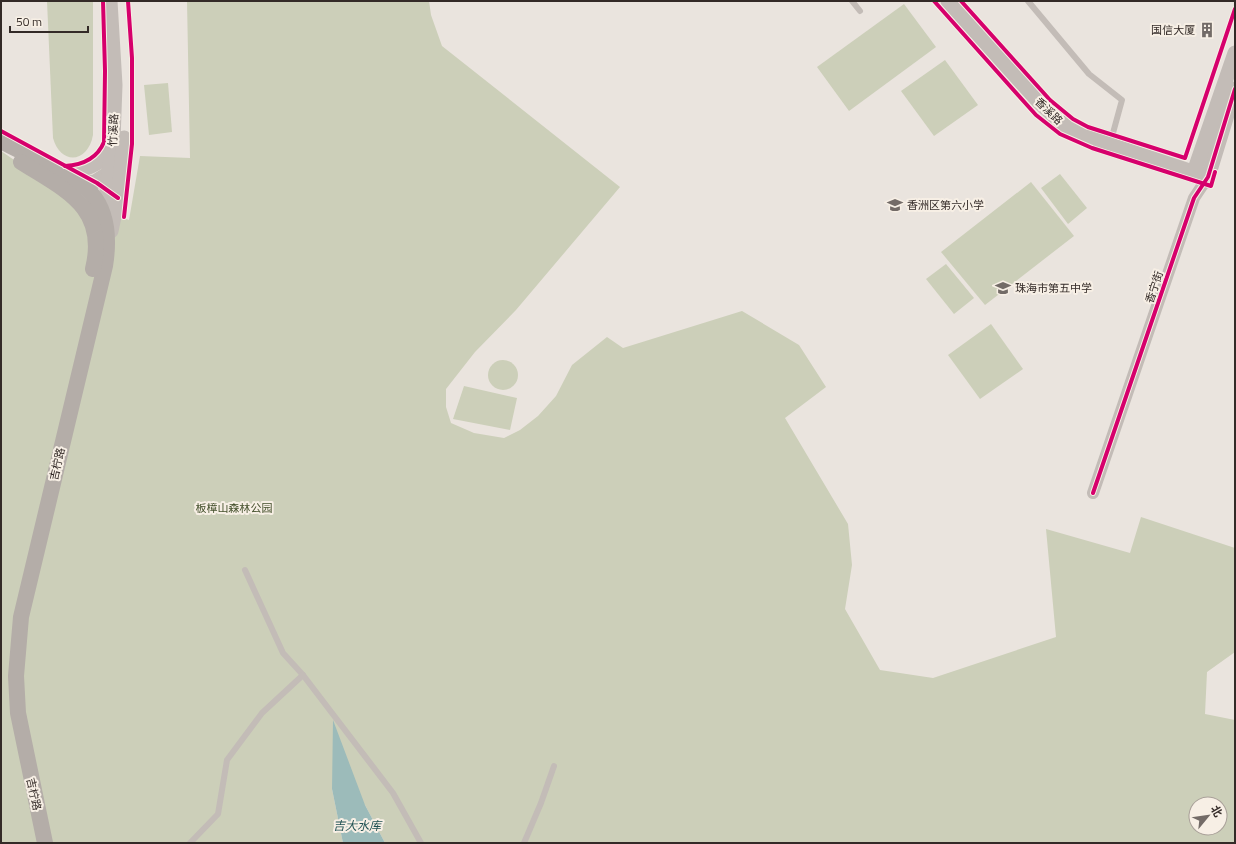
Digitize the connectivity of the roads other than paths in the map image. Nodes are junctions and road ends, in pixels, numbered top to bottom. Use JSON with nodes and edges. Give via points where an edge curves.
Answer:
{"nodes":[{"id":1,"x":110,"y":1,"type":"edge"},
{"id":2,"x":120,"y":1,"type":"edge"},
{"id":3,"x":852,"y":1,"type":"edge"},
{"id":4,"x":948,"y":1,"type":"edge"},
{"id":5,"x":1028,"y":1,"type":"edge"},
{"id":6,"x":860,"y":11,"type":"dead end"},
{"id":7,"x":1234,"y":63,"type":"edge"},
{"id":8,"x":1235,"y":89,"type":"edge"},
{"id":9,"x":113,"y":140,"type":"junction"},
{"id":10,"x":1,"y":141,"type":"edge"},
{"id":11,"x":1110,"y":144,"type":"junction"},
{"id":12,"x":1,"y":150,"type":"edge"},
{"id":13,"x":122,"y":156,"type":"junction"},
{"id":14,"x":60,"y":171,"type":"junction"},
{"id":15,"x":110,"y":173,"type":"junction"},
{"id":16,"x":1201,"y":175,"type":"junction"},
{"id":17,"x":84,"y":185,"type":"junction"},
{"id":18,"x":104,"y":214,"type":"junction"},
{"id":19,"x":108,"y":246,"type":"junction"},
{"id":20,"x":96,"y":258,"type":"junction"},
{"id":21,"x":1093,"y":493,"type":"dead end"},
{"id":22,"x":245,"y":570,"type":"dead end"},
{"id":23,"x":303,"y":675,"type":"junction"},
{"id":24,"x":554,"y":766,"type":"dead end"},
{"id":25,"x":35,"y":843,"type":"edge"},
{"id":26,"x":45,"y":843,"type":"edge"},
{"id":27,"x":190,"y":843,"type":"edge"},
{"id":28,"x":421,"y":843,"type":"edge"},
{"id":29,"x":524,"y":843,"type":"edge"}],
"edges":[{"from":1,"to":9,"type":"street","name":"竹溪路","via":[[115,85]]},
{"from":2,"to":13,"type":"street","name":"竹溪路","via":[[124,62]]},
{"from":3,"to":6,"type":"lane"},
{"from":4,"to":11,"type":"street","name":"香溪路","via":[[1039,102],[1065,126]]},
{"from":5,"to":11,"type":"lane","via":[[1089,74],[1122,100]]},
{"from":7,"to":16,"type":"street","name":"香宁街"},
{"from":8,"to":16,"type":"street","name":"香宁街"},
{"from":9,"to":14,"type":"street","via":[[105,157],[98,163],[80,170]]},
{"from":9,"to":15,"type":"street","name":"竹溪路"},
{"from":10,"to":14,"type":"main road","name":"吉柠路"},
{"from":11,"to":16,"type":"street","name":"香溪路"},
{"from":12,"to":17,"type":"street","via":[[63,183]]},
{"from":12,"to":20,"type":"main road","name":"吉柠路","via":[[69,192],[84,206],[94,226]]},
{"from":13,"to":15,"type":"street"},
{"from":13,"to":19,"type":"street","name":"竹溪路","via":[[119,194]]},
{"from":14,"to":17,"type":"main road","name":"吉柠路"},
{"from":15,"to":17,"type":"street"},
{"from":15,"to":18,"type":"street","name":"竹溪路"},
{"from":16,"to":21,"type":"street","name":"香宁街"},
{"from":17,"to":18,"type":"main road","name":"吉柠路","via":[[96,197]]},
{"from":18,"to":19,"type":"main road","name":"吉柠路"},
{"from":18,"to":20,"type":"street","name":"竹溪路"},
{"from":19,"to":26,"type":"main road","name":"吉柠路","via":[[21,617],[16,676],[18,713]]},
{"from":20,"to":25,"type":"main road","name":"吉柠路","via":[[14,600],[8,637],[6,670],[9,715],[15,758]]},
{"from":22,"to":23,"type":"lane","via":[[283,652]]},
{"from":23,"to":27,"type":"lane","via":[[262,712],[226,760],[218,814]]},
{"from":23,"to":28,"type":"lane","via":[[393,793]]},
{"from":24,"to":29,"type":"lane"}]}
